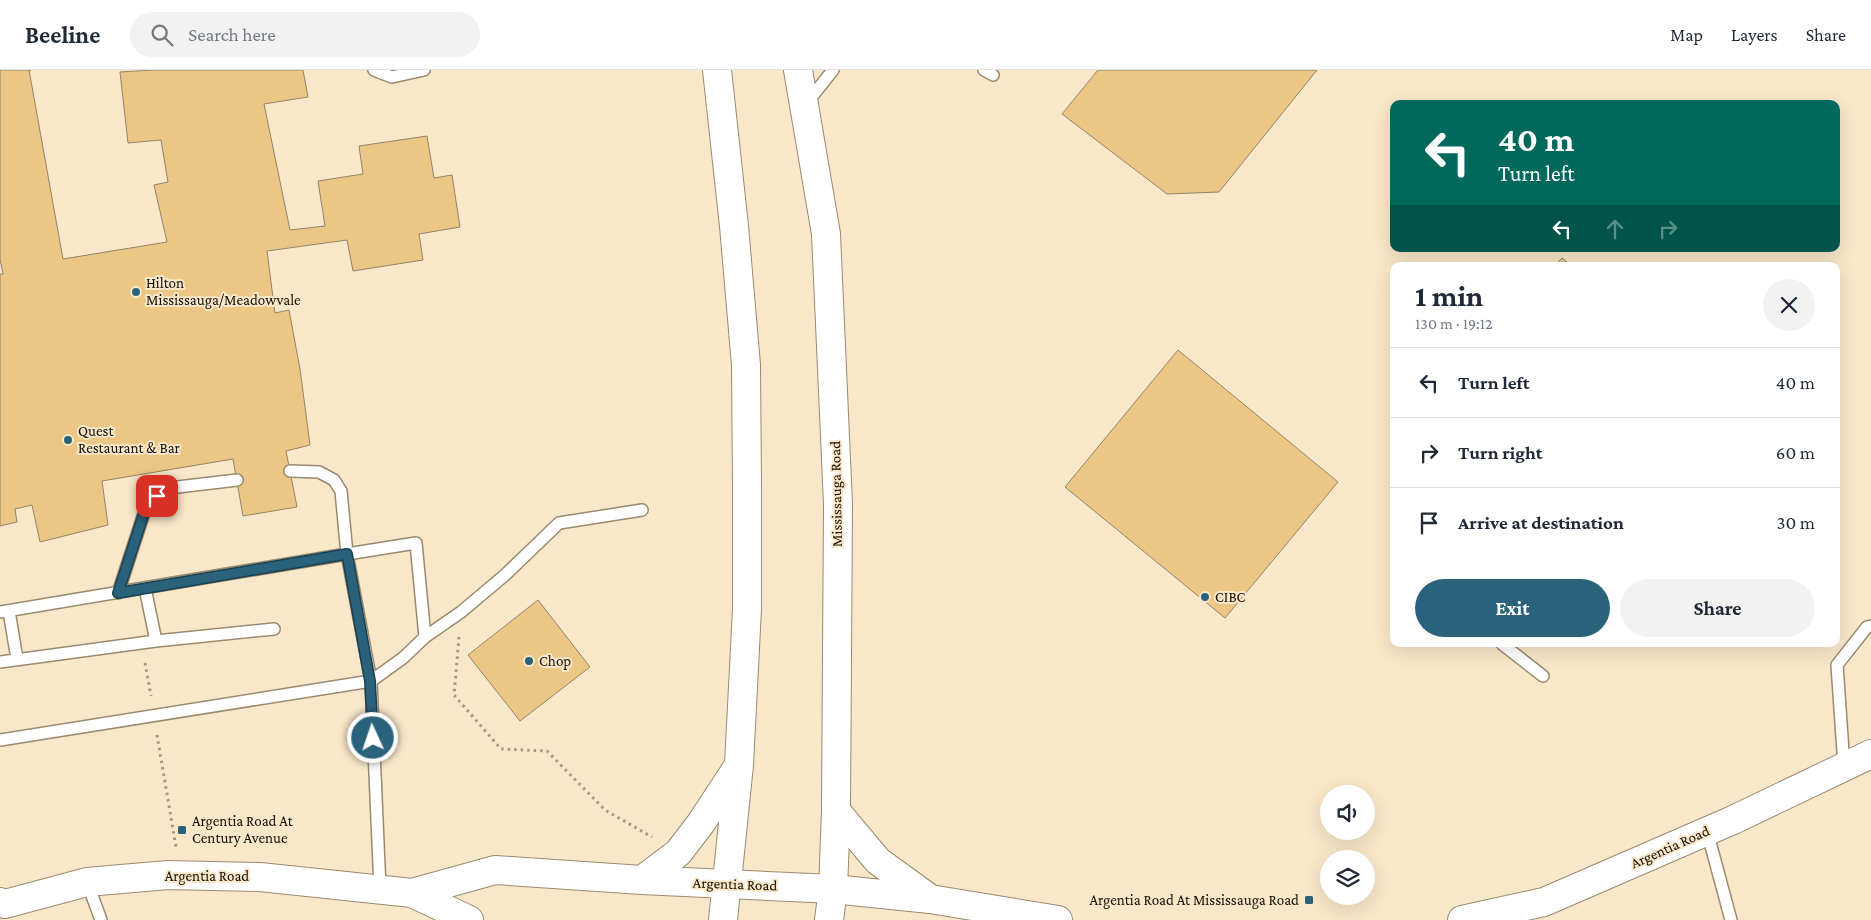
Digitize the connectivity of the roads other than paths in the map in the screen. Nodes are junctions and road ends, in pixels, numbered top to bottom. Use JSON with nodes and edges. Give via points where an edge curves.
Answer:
{"nodes":[{"id":1,"x":374,"y":70,"type":"edge"},
{"id":2,"x":424,"y":70,"type":"edge"},
{"id":3,"x":717,"y":70,"type":"edge"},
{"id":4,"x":798,"y":70,"type":"edge"},
{"id":5,"x":833,"y":70,"type":"edge"},
{"id":6,"x":804,"y":108,"type":"junction"},
{"id":7,"x":290,"y":471,"type":"dead end"},
{"id":8,"x":237,"y":480,"type":"dead end"},
{"id":9,"x":642,"y":510,"type":"dead end"},
{"id":10,"x":347,"y":554,"type":"junction"},
{"id":11,"x":144,"y":588,"type":"junction"},
{"id":12,"x":118,"y":593,"type":"junction"},
{"id":13,"x":4,"y":612,"type":"edge"},
{"id":14,"x":1871,"y":626,"type":"edge"},
{"id":15,"x":274,"y":629,"type":"dead end"},
{"id":16,"x":425,"y":637,"type":"junction"},
{"id":17,"x":156,"y":641,"type":"junction"},
{"id":18,"x":1506,"y":647,"type":"edge"},
{"id":19,"x":17,"y":660,"type":"junction"},
{"id":20,"x":0,"y":662,"type":"edge"},
{"id":21,"x":1543,"y":676,"type":"dead end"},
{"id":22,"x":370,"y":681,"type":"junction"},
{"id":23,"x":0,"y":740,"type":"edge"},
{"id":24,"x":1871,"y":754,"type":"edge"},
{"id":25,"x":739,"y":765,"type":"junction"},
{"id":26,"x":1844,"y":766,"type":"junction"},
{"id":27,"x":836,"y":811,"type":"junction"},
{"id":28,"x":1707,"y":830,"type":"junction"},
{"id":29,"x":642,"y":880,"type":"junction"},
{"id":30,"x":87,"y":882,"type":"junction"},
{"id":31,"x":726,"y":883,"type":"junction"},
{"id":32,"x":380,"y":889,"type":"junction"},
{"id":33,"x":833,"y":889,"type":"junction"},
{"id":34,"x":412,"y":893,"type":"junction"},
{"id":35,"x":930,"y":899,"type":"junction"},
{"id":36,"x":2,"y":906,"type":"edge"},
{"id":37,"x":101,"y":920,"type":"edge"},
{"id":38,"x":469,"y":920,"type":"edge"},
{"id":39,"x":723,"y":920,"type":"edge"},
{"id":40,"x":829,"y":920,"type":"edge"},
{"id":41,"x":1058,"y":920,"type":"edge"},
{"id":42,"x":1462,"y":920,"type":"edge"},
{"id":43,"x":1731,"y":920,"type":"edge"}],
"edges":[{"from":1,"to":2,"type":"lane","via":[[392,76]]},
{"from":3,"to":25,"type":"street","via":[[746,365],[747,610]]},
{"from":4,"to":6,"type":"street","name":"Mississauga Road"},
{"from":5,"to":6,"type":"lane"},
{"from":6,"to":27,"type":"street","name":"Mississauga Road","via":[[826,234],[838,504]]},
{"from":7,"to":10,"type":"lane","via":[[319,472],[334,480],[341,491]]},
{"from":8,"to":12,"type":"lane","via":[[169,488],[157,496],[146,507]]},
{"from":9,"to":16,"type":"lane","via":[[559,523],[505,575]]},
{"from":10,"to":11,"type":"lane"},
{"from":10,"to":16,"type":"lane","via":[[416,543]]},
{"from":10,"to":22,"type":"lane"},
{"from":11,"to":12,"type":"lane"},
{"from":11,"to":17,"type":"lane"},
{"from":12,"to":13,"type":"lane"},
{"from":13,"to":19,"type":"lane"},
{"from":14,"to":26,"type":"lane","via":[[1837,666]]},
{"from":15,"to":17,"type":"lane"},
{"from":16,"to":22,"type":"lane"},
{"from":17,"to":19,"type":"lane"},
{"from":18,"to":21,"type":"lane"},
{"from":19,"to":20,"type":"lane"},
{"from":22,"to":23,"type":"lane"},
{"from":22,"to":32,"type":"lane"},
{"from":24,"to":26,"type":"street","name":"Argentia Road"},
{"from":25,"to":29,"type":"street","via":[[678,853]]},
{"from":25,"to":31,"type":"street"},
{"from":26,"to":28,"type":"street","name":"Argentia Road"},
{"from":27,"to":33,"type":"street","name":"Mississauga Road"},
{"from":27,"to":35,"type":"street","via":[[878,861]]},
{"from":28,"to":42,"type":"street","name":"Argentia Road","via":[[1544,902]]},
{"from":28,"to":43,"type":"lane"},
{"from":29,"to":31,"type":"street","name":"Argentia Road"},
{"from":29,"to":34,"type":"street","name":"Argentia Road","via":[[495,870]]},
{"from":30,"to":32,"type":"street","name":"Argentia Road","via":[[181,875],[260,876]]},
{"from":30,"to":36,"type":"street","name":"Argentia Road"},
{"from":30,"to":37,"type":"lane"},
{"from":31,"to":33,"type":"street","name":"Argentia Road"},
{"from":31,"to":39,"type":"street"},
{"from":32,"to":34,"type":"street","name":"Argentia Road"},
{"from":33,"to":35,"type":"street","name":"Argentia Road"},
{"from":33,"to":40,"type":"street","name":"Mississauga Road"},
{"from":34,"to":38,"type":"street","name":"Argentia Road"},
{"from":35,"to":41,"type":"street","name":"Argentia Road"}]}
